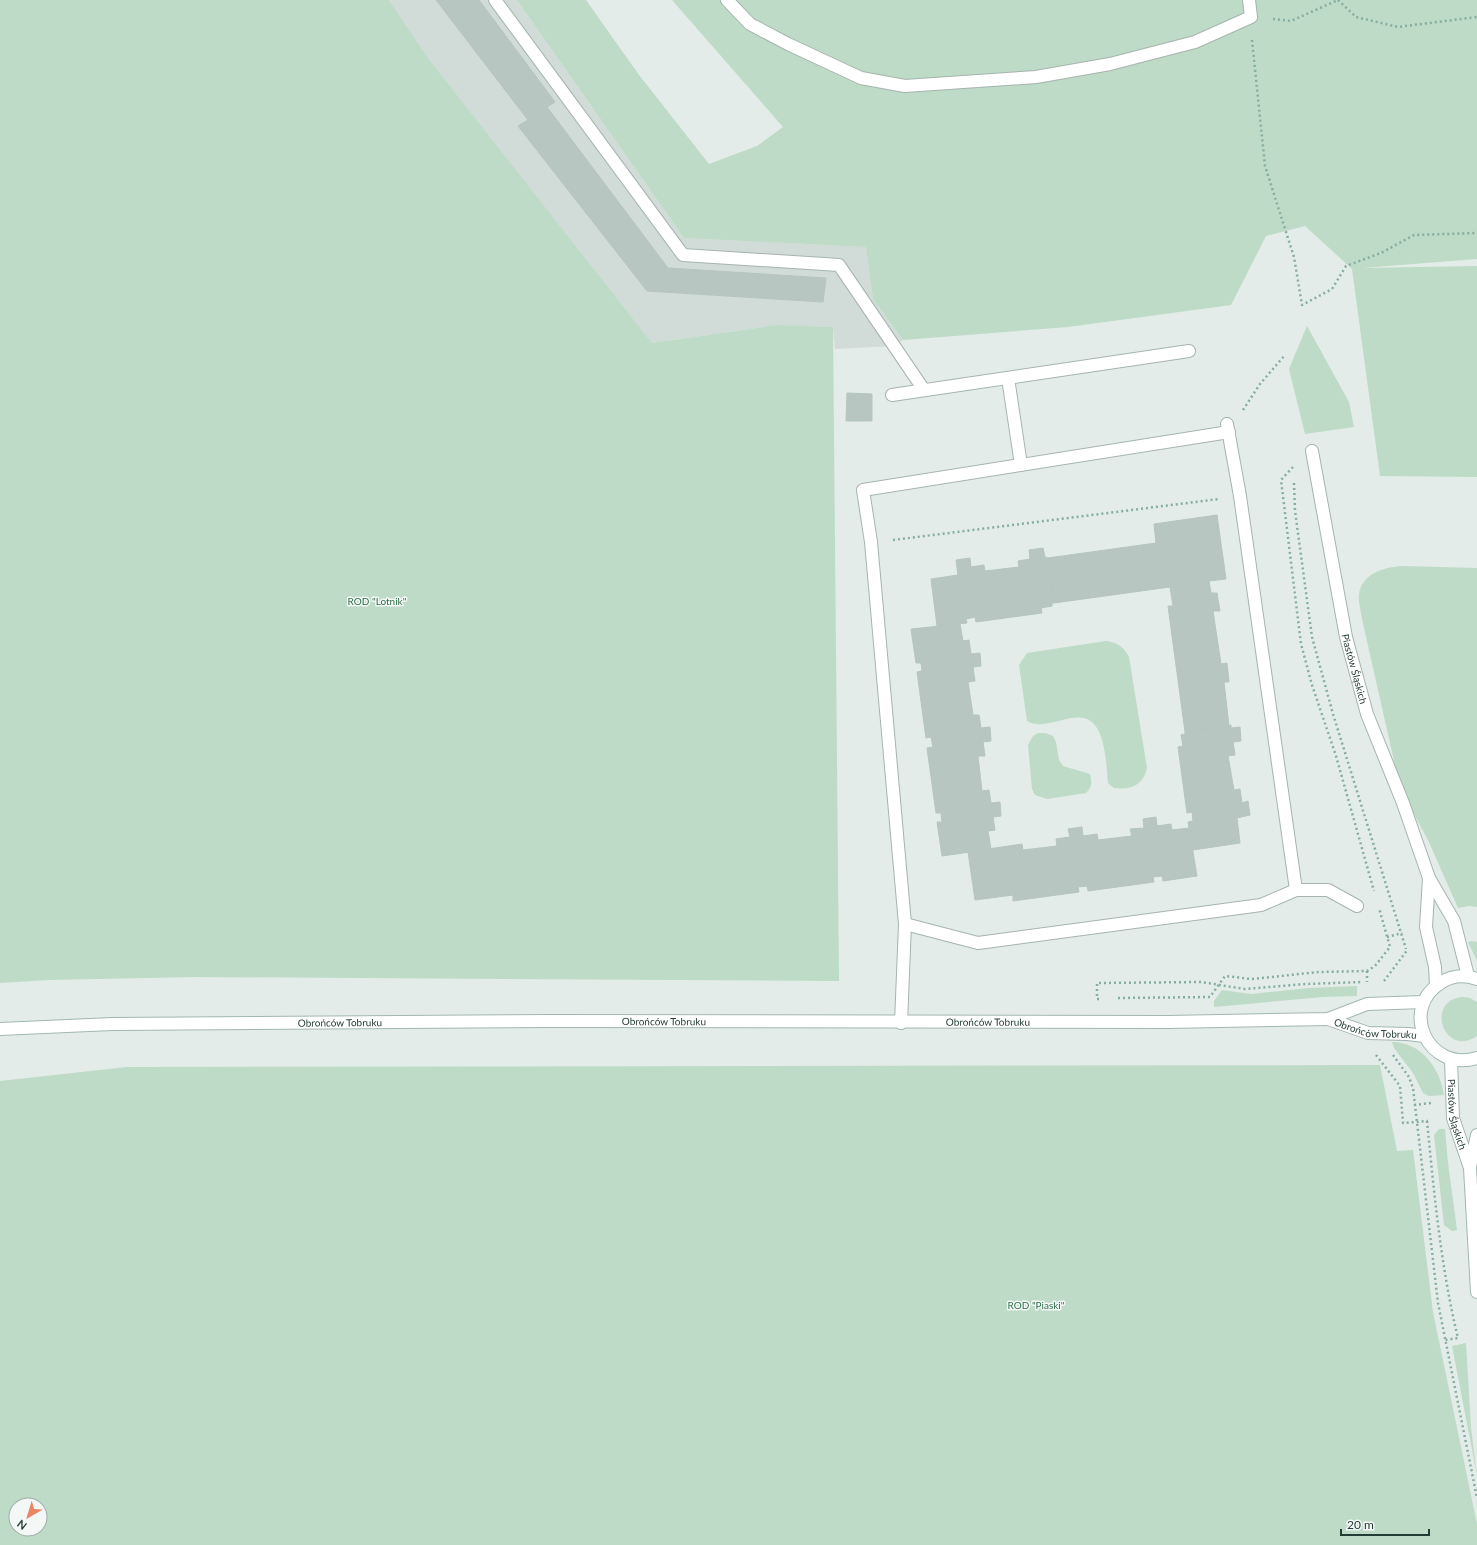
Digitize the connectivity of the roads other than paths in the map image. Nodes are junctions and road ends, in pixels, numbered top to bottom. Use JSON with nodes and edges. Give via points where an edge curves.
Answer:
{"nodes":[{"id":1,"x":495,"y":0,"type":"edge"},
{"id":2,"x":728,"y":0,"type":"edge"},
{"id":3,"x":1249,"y":0,"type":"edge"},
{"id":4,"x":1189,"y":352,"type":"dead end"},
{"id":5,"x":1008,"y":378,"type":"junction"},
{"id":6,"x":924,"y":390,"type":"junction"},
{"id":7,"x":892,"y":395,"type":"dead end"},
{"id":8,"x":1312,"y":451,"type":"dead end"},
{"id":9,"x":1021,"y":465,"type":"junction"},
{"id":10,"x":1429,"y":878,"type":"junction"},
{"id":11,"x":1296,"y":890,"type":"junction"},
{"id":12,"x":1357,"y":906,"type":"dead end"},
{"id":13,"x":905,"y":924,"type":"junction"},
{"id":14,"x":1473,"y":978,"type":"edge"},
{"id":15,"x":1436,"y":985,"type":"junction"},
{"id":16,"x":1423,"y":1002,"type":"junction"},
{"id":17,"x":1328,"y":1019,"type":"junction"},
{"id":18,"x":901,"y":1023,"type":"junction"},
{"id":19,"x":0,"y":1029,"type":"edge"},
{"id":20,"x":1424,"y":1036,"type":"junction"},
{"id":21,"x":1477,"y":1058,"type":"edge"},
{"id":22,"x":1451,"y":1059,"type":"junction"},
{"id":23,"x":1477,"y":1134,"type":"edge"},
{"id":24,"x":1470,"y":1168,"type":"junction"},
{"id":25,"x":1477,"y":1292,"type":"edge"}],
"edges":[{"from":1,"to":6,"type":"street","via":[[683,255],[839,265]]},
{"from":2,"to":3,"type":"street","via":[[750,24],[788,44],[861,78],[905,86],[1036,77],[1110,64],[1195,42],[1251,17]]},
{"from":4,"to":5,"type":"street"},
{"from":5,"to":6,"type":"street"},
{"from":5,"to":9,"type":"street"},
{"from":6,"to":7,"type":"street"},
{"from":8,"to":10,"type":"street","name":"Piastów Śląskich","via":[[1346,637],[1367,714],[1403,803]]},
{"from":9,"to":11,"type":"street","via":[[1228,428]]},
{"from":9,"to":13,"type":"street","via":[[863,490],[871,542]]},
{"from":10,"to":14,"type":"street","name":"Piastów Śląskich","via":[[1454,921]]},
{"from":10,"to":15,"type":"street","name":"Piastów Śląskich","via":[[1426,927]]},
{"from":11,"to":12,"type":"street","via":[[1328,890]]},
{"from":11,"to":13,"type":"street","via":[[1261,905],[978,943]]},
{"from":13,"to":18,"type":"street"},
{"from":14,"to":15,"type":"street","via":[[1446,979]]},
{"from":15,"to":16,"type":"street"},
{"from":16,"to":17,"type":"street","name":"Obrońców Tobruku","via":[[1367,1004]]},
{"from":16,"to":20,"type":"street","via":[[1420,1019]]},
{"from":17,"to":18,"type":"street","name":"Obrońców Tobruku"},
{"from":17,"to":20,"type":"street","name":"Obrońców Tobruku","via":[[1368,1033]]},
{"from":18,"to":19,"type":"street","name":"Obrońców Tobruku","via":[[550,1021],[112,1024]]},
{"from":20,"to":22,"type":"street","via":[[1440,1054]]},
{"from":21,"to":22,"type":"street"},
{"from":22,"to":24,"type":"street","name":"Piastów Śląskich","via":[[1453,1118]]},
{"from":23,"to":24,"type":"street","name":"Piastów Śląskich"},
{"from":24,"to":25,"type":"street","name":"Piastów Śląskich"}]}
